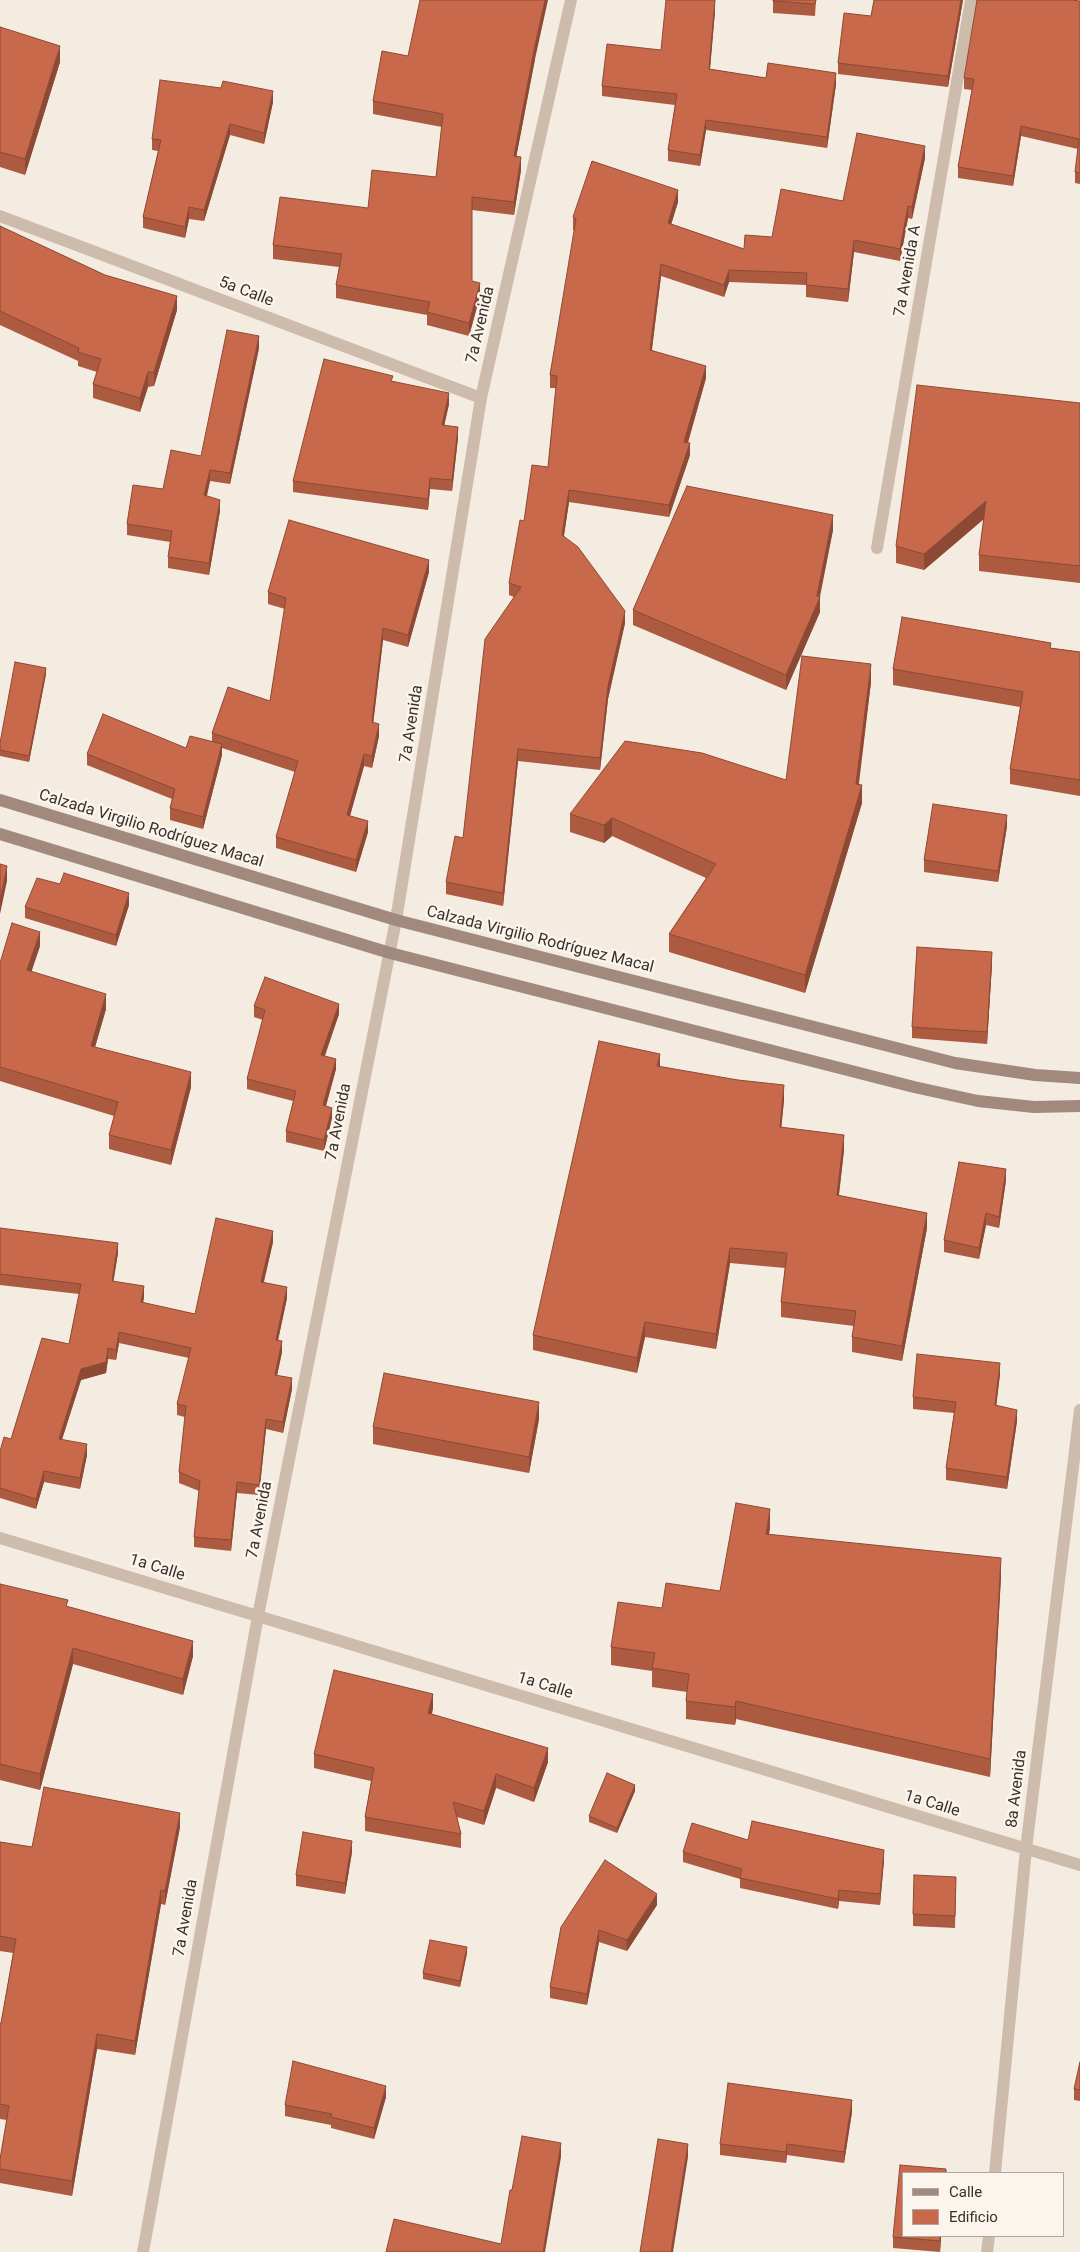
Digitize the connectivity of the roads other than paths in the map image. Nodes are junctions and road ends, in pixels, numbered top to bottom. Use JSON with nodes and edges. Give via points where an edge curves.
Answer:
{"nodes":[{"id":1,"x":571,"y":0,"type":"edge"},
{"id":2,"x":971,"y":0,"type":"edge"},
{"id":3,"x":0,"y":216,"type":"edge"},
{"id":4,"x":481,"y":398,"type":"junction"},
{"id":5,"x":876,"y":548,"type":"dead end"},
{"id":6,"x":0,"y":800,"type":"edge"},
{"id":7,"x":0,"y":834,"type":"edge"},
{"id":8,"x":396,"y":920,"type":"junction"},
{"id":9,"x":390,"y":953,"type":"junction"},
{"id":10,"x":1080,"y":1078,"type":"edge"},
{"id":11,"x":1080,"y":1106,"type":"edge"},
{"id":12,"x":1080,"y":1410,"type":"edge"},
{"id":13,"x":0,"y":1538,"type":"edge"},
{"id":14,"x":258,"y":1616,"type":"junction"},
{"id":15,"x":1026,"y":1849,"type":"junction"},
{"id":16,"x":1080,"y":1865,"type":"edge"},
{"id":17,"x":995,"y":2172,"type":"edge"},
{"id":18,"x":989,"y":2237,"type":"edge"},
{"id":19,"x":143,"y":2252,"type":"edge"},
{"id":20,"x":987,"y":2252,"type":"edge"}],
"edges":[{"from":1,"to":4,"type":"street","name":"7a Avenida"},
{"from":2,"to":5,"type":"street","name":"7a Avenida A"},
{"from":3,"to":4,"type":"street","name":"5a Calle"},
{"from":4,"to":8,"type":"street","name":"7a Avenida"},
{"from":6,"to":8,"type":"street","name":"Calzada Virgilio Rodríguez Macal"},
{"from":7,"to":9,"type":"street"},
{"from":8,"to":9,"type":"street","name":"7a Avenida"},
{"from":8,"to":10,"type":"street","name":"Calzada Virgilio Rodríguez Macal","via":[[955,1063]]},
{"from":9,"to":11,"type":"street","via":[[914,1087],[978,1101],[1034,1107]]},
{"from":9,"to":14,"type":"street","name":"7a Avenida"},
{"from":12,"to":15,"type":"street","name":"8a Avenida"},
{"from":13,"to":14,"type":"street","name":"1a Calle"},
{"from":14,"to":15,"type":"street","name":"1a Calle"},
{"from":14,"to":19,"type":"street","name":"7a Avenida"},
{"from":15,"to":16,"type":"street","name":"1a Calle"},
{"from":15,"to":17,"type":"street","name":"8a Avenida"},
{"from":18,"to":20,"type":"street"}]}
